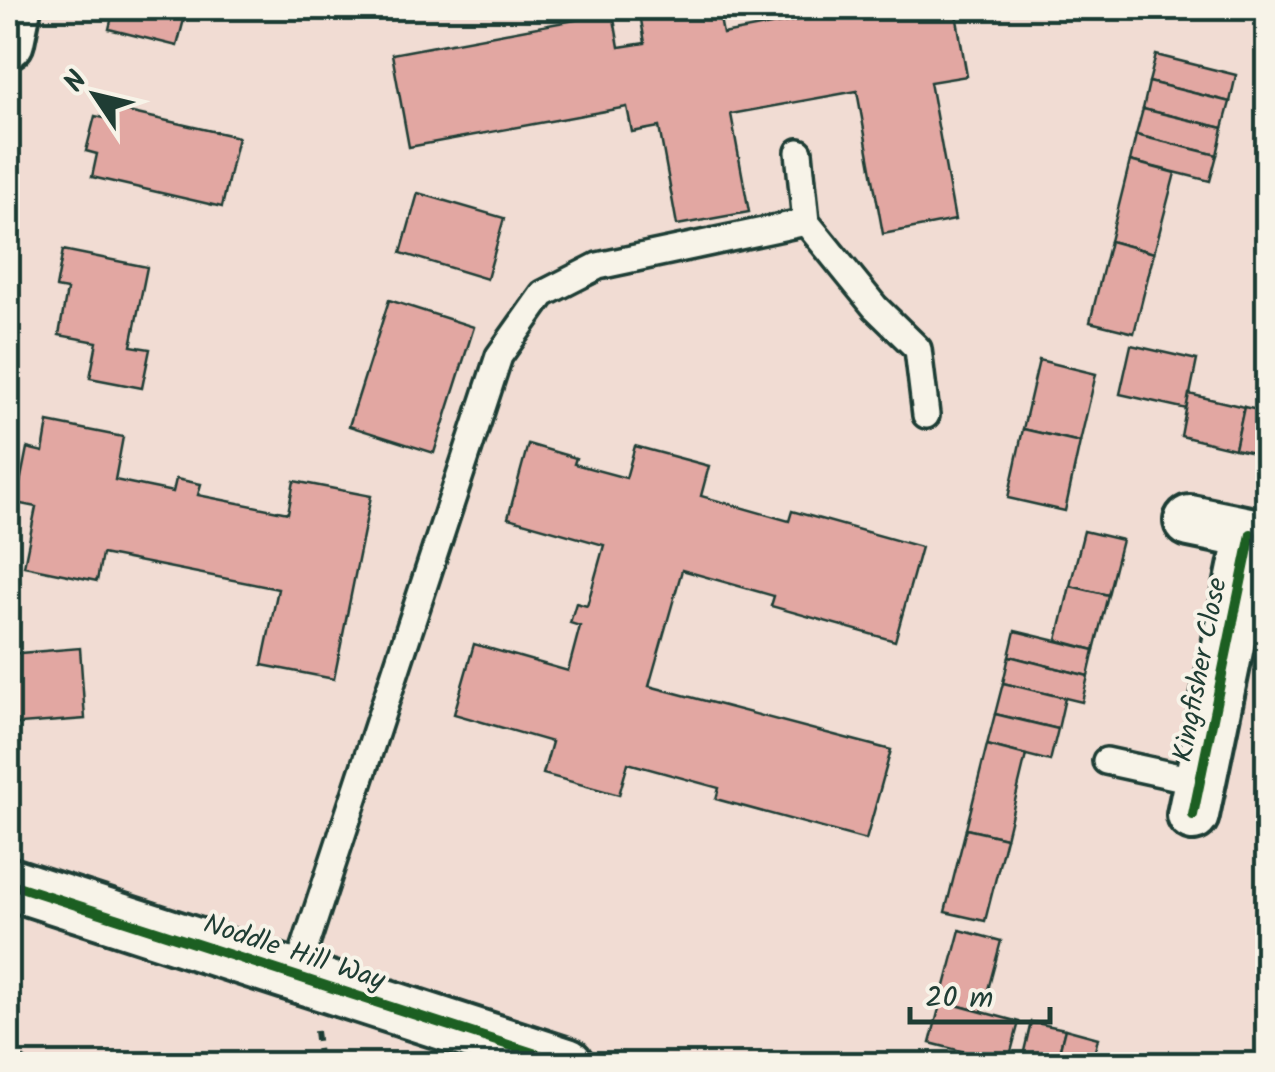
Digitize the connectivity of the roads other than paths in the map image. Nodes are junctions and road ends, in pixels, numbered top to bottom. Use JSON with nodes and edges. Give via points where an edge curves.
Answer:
{"nodes":[{"id":1,"x":15,"y":8,"type":"edge"},
{"id":2,"x":8,"y":42,"type":"edge"},
{"id":3,"x":798,"y":152,"type":"dead end"},
{"id":4,"x":806,"y":222,"type":"junction"},
{"id":5,"x":926,"y":415,"type":"dead end"},
{"id":6,"x":1190,"y":521,"type":"dead end"},
{"id":7,"x":1259,"y":536,"type":"edge"},
{"id":8,"x":1106,"y":761,"type":"dead end"},
{"id":9,"x":1198,"y":798,"type":"joint"},
{"id":10,"x":8,"y":883,"type":"edge"},
{"id":11,"x":295,"y":978,"type":"junction"},
{"id":12,"x":567,"y":1064,"type":"edge"}],
"edges":[{"from":1,"to":2,"type":"street"},
{"from":3,"to":4,"type":"lane"},
{"from":4,"to":5,"type":"lane","via":[[918,349]]},
{"from":4,"to":11,"type":"lane","via":[[598,266],[543,294],[500,356]]},
{"from":6,"to":7,"type":"street","name":"Kingfisher Close"},
{"from":7,"to":9,"type":"street","name":"Kingfisher Close"},
{"from":8,"to":9,"type":"lane"},
{"from":10,"to":11,"type":"street","name":"Noddle Hill Way"},
{"from":11,"to":12,"type":"street","name":"Noddle Hill Way"}]}
